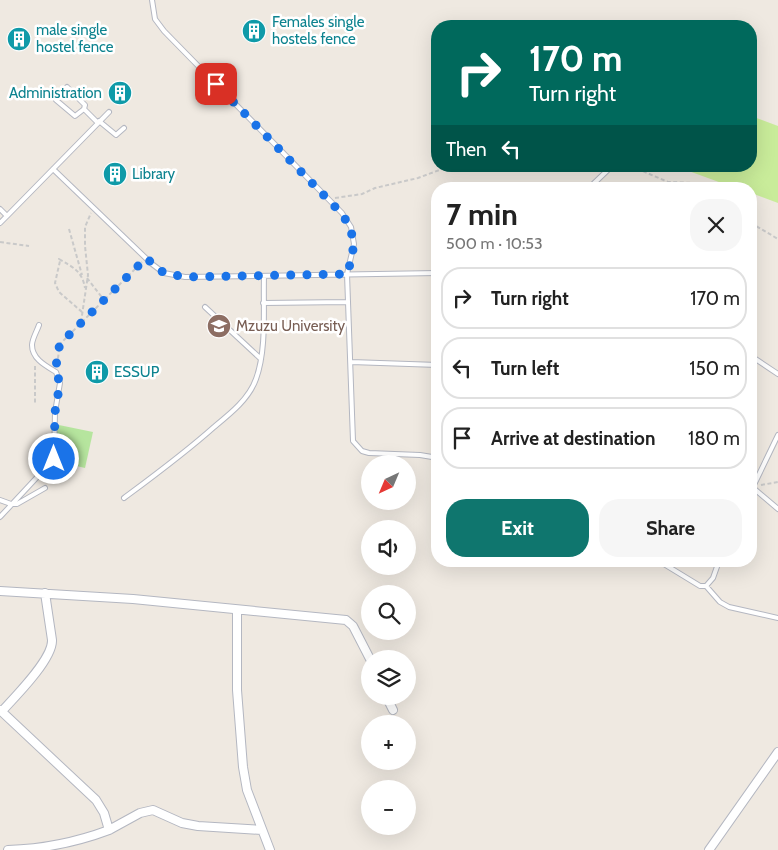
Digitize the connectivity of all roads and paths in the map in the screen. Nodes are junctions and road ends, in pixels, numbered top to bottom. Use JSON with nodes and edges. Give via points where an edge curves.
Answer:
{"nodes":[{"id":1,"x":152,"y":0,"type":"edge"},
{"id":2,"x":67,"y":87,"type":"dead end"},
{"id":3,"x":56,"y":100,"type":"dead end"},
{"id":4,"x":84,"y":110,"type":"junction"},
{"id":5,"x":109,"y":112,"type":"dead end"},
{"id":6,"x":99,"y":122,"type":"junction"},
{"id":7,"x":124,"y":128,"type":"dead end"},
{"id":8,"x":53,"y":169,"type":"junction"},
{"id":9,"x":434,"y":172,"type":"edge"},
{"id":10,"x":606,"y":172,"type":"edge"},
{"id":11,"x":645,"y":172,"type":"edge"},
{"id":12,"x":595,"y":182,"type":"edge"},
{"id":13,"x":668,"y":182,"type":"edge"},
{"id":14,"x":328,"y":200,"type":"junction"},
{"id":15,"x":0,"y":209,"type":"edge"},
{"id":16,"x":93,"y":209,"type":"junction"},
{"id":17,"x":7,"y":216,"type":"junction"},
{"id":18,"x":0,"y":223,"type":"edge"},
{"id":19,"x":757,"y":227,"type":"edge"},
{"id":20,"x":69,"y":229,"type":"dead end"},
{"id":21,"x":778,"y":239,"type":"edge"},
{"id":22,"x":0,"y":242,"type":"edge"},
{"id":23,"x":29,"y":246,"type":"dead end"},
{"id":24,"x":146,"y":258,"type":"junction"},
{"id":25,"x":347,"y":274,"type":"junction"},
{"id":26,"x":431,"y":274,"type":"edge"},
{"id":27,"x":264,"y":276,"type":"junction"},
{"id":28,"x":83,"y":277,"type":"junction"},
{"id":29,"x":87,"y":278,"type":"junction"},
{"id":30,"x":85,"y":291,"type":"junction"},
{"id":31,"x":104,"y":300,"type":"junction"},
{"id":32,"x":348,"y":302,"type":"junction"},
{"id":33,"x":263,"y":303,"type":"junction"},
{"id":34,"x":205,"y":306,"type":"dead end"},
{"id":35,"x":82,"y":312,"type":"junction"},
{"id":36,"x":81,"y":323,"type":"junction"},
{"id":37,"x":39,"y":325,"type":"dead end"},
{"id":38,"x":35,"y":356,"type":"junction"},
{"id":39,"x":261,"y":359,"type":"junction"},
{"id":40,"x":757,"y":360,"type":"edge"},
{"id":41,"x":351,"y":362,"type":"junction"},
{"id":42,"x":431,"y":365,"type":"edge"},
{"id":43,"x":56,"y":372,"type":"junction"},
{"id":44,"x":778,"y":374,"type":"edge"},
{"id":45,"x":36,"y":403,"type":"dead end"},
{"id":46,"x":778,"y":435,"type":"edge"},
{"id":47,"x":431,"y":457,"type":"edge"},
{"id":48,"x":757,"y":478,"type":"edge"},
{"id":49,"x":778,"y":482,"type":"edge"},
{"id":50,"x":757,"y":487,"type":"edge"},
{"id":51,"x":46,"y":488,"type":"dead end"},
{"id":52,"x":757,"y":492,"type":"edge"},
{"id":53,"x":124,"y":498,"type":"dead end"},
{"id":54,"x":0,"y":500,"type":"edge"},
{"id":55,"x":11,"y":504,"type":"junction"},
{"id":56,"x":778,"y":508,"type":"edge"},
{"id":57,"x":0,"y":516,"type":"edge"},
{"id":58,"x":668,"y":567,"type":"edge"},
{"id":59,"x":718,"y":567,"type":"edge"},
{"id":60,"x":706,"y":586,"type":"junction"},
{"id":61,"x":0,"y":591,"type":"edge"},
{"id":62,"x":20,"y":592,"type":"junction"},
{"id":63,"x":45,"y":593,"type":"junction"},
{"id":64,"x":0,"y":596,"type":"edge"},
{"id":65,"x":237,"y":610,"type":"junction"},
{"id":66,"x":778,"y":618,"type":"edge"},
{"id":67,"x":366,"y":650,"type":"edge"},
{"id":68,"x":390,"y":705,"type":"edge"},
{"id":69,"x":393,"y":710,"type":"dead end"},
{"id":70,"x":1,"y":711,"type":"edge"},
{"id":71,"x":778,"y":752,"type":"edge"},
{"id":72,"x":109,"y":830,"type":"junction"},
{"id":73,"x":262,"y":830,"type":"junction"},
{"id":74,"x":8,"y":850,"type":"edge"},
{"id":75,"x":270,"y":850,"type":"edge"},
{"id":76,"x":709,"y":850,"type":"edge"}],
"edges":[{"from":1,"to":14,"type":"lane","via":[[155,18],[164,31]]},
{"from":2,"to":4,"type":"lane","via":[[85,105]]},
{"from":3,"to":4,"type":"lane","via":[[75,116]]},
{"from":4,"to":6,"type":"lane"},
{"from":5,"to":6,"type":"lane"},
{"from":6,"to":7,"type":"lane","via":[[116,135]]},
{"from":6,"to":8,"type":"lane"},
{"from":8,"to":16,"type":"lane"},
{"from":8,"to":17,"type":"lane"},
{"from":9,"to":14,"type":"path","via":[[362,194]]},
{"from":10,"to":12,"type":"lane"},
{"from":11,"to":13,"type":"path"},
{"from":14,"to":25,"type":"lane","via":[[351,227],[354,244]]},
{"from":15,"to":17,"type":"lane"},
{"from":16,"to":24,"type":"lane"},
{"from":16,"to":29,"type":"path","via":[[85,227]]},
{"from":17,"to":18,"type":"lane"},
{"from":19,"to":21,"type":"path"},
{"from":20,"to":28,"type":"path"},
{"from":22,"to":23,"type":"path"},
{"from":24,"to":27,"type":"lane","via":[[172,276]]},
{"from":24,"to":31,"type":"path"},
{"from":25,"to":26,"type":"lane"},
{"from":25,"to":27,"type":"lane"},
{"from":25,"to":32,"type":"lane"},
{"from":27,"to":33,"type":"lane"},
{"from":28,"to":30,"type":"path"},
{"from":28,"to":35,"type":"path","via":[[59,259],[55,283],[58,292]]},
{"from":29,"to":30,"type":"path"},
{"from":29,"to":31,"type":"path"},
{"from":30,"to":35,"type":"path"},
{"from":31,"to":36,"type":"path"},
{"from":32,"to":33,"type":"lane"},
{"from":32,"to":41,"type":"lane"},
{"from":33,"to":39,"type":"lane"},
{"from":34,"to":39,"type":"lane"},
{"from":35,"to":36,"type":"path"},
{"from":36,"to":43,"type":"path","via":[[60,344]]},
{"from":37,"to":38,"type":"lane","via":[[32,346]]},
{"from":38,"to":43,"type":"lane"},
{"from":38,"to":45,"type":"path"},
{"from":39,"to":53,"type":"lane","via":[[248,394],[232,412]]},
{"from":40,"to":44,"type":"lane"},
{"from":41,"to":42,"type":"lane"},
{"from":41,"to":47,"type":"lane","via":[[352,433],[357,447],[368,453]]},
{"from":43,"to":55,"type":"lane","via":[[60,383],[55,412],[54,459]]},
{"from":46,"to":48,"type":"lane"},
{"from":49,"to":50,"type":"path"},
{"from":51,"to":55,"type":"lane"},
{"from":52,"to":56,"type":"lane"},
{"from":54,"to":55,"type":"lane"},
{"from":55,"to":57,"type":"lane"},
{"from":58,"to":60,"type":"lane","via":[[692,582]]},
{"from":59,"to":60,"type":"lane"},
{"from":60,"to":66,"type":"lane","via":[[729,607]]},
{"from":61,"to":62,"type":"street"},
{"from":62,"to":63,"type":"street"},
{"from":62,"to":64,"type":"street"},
{"from":63,"to":65,"type":"street"},
{"from":63,"to":70,"type":"street","via":[[52,640],[50,652]]},
{"from":65,"to":67,"type":"street","via":[[346,620],[354,626]]},
{"from":65,"to":73,"type":"street","via":[[237,690],[243,767],[247,790]]},
{"from":68,"to":69,"type":"street"},
{"from":70,"to":72,"type":"street","via":[[96,800]]},
{"from":71,"to":76,"type":"street"},
{"from":72,"to":73,"type":"street","via":[[140,813],[153,810],[182,823],[198,826]]},
{"from":72,"to":74,"type":"street","via":[[33,850]]},
{"from":73,"to":75,"type":"street"}]}
